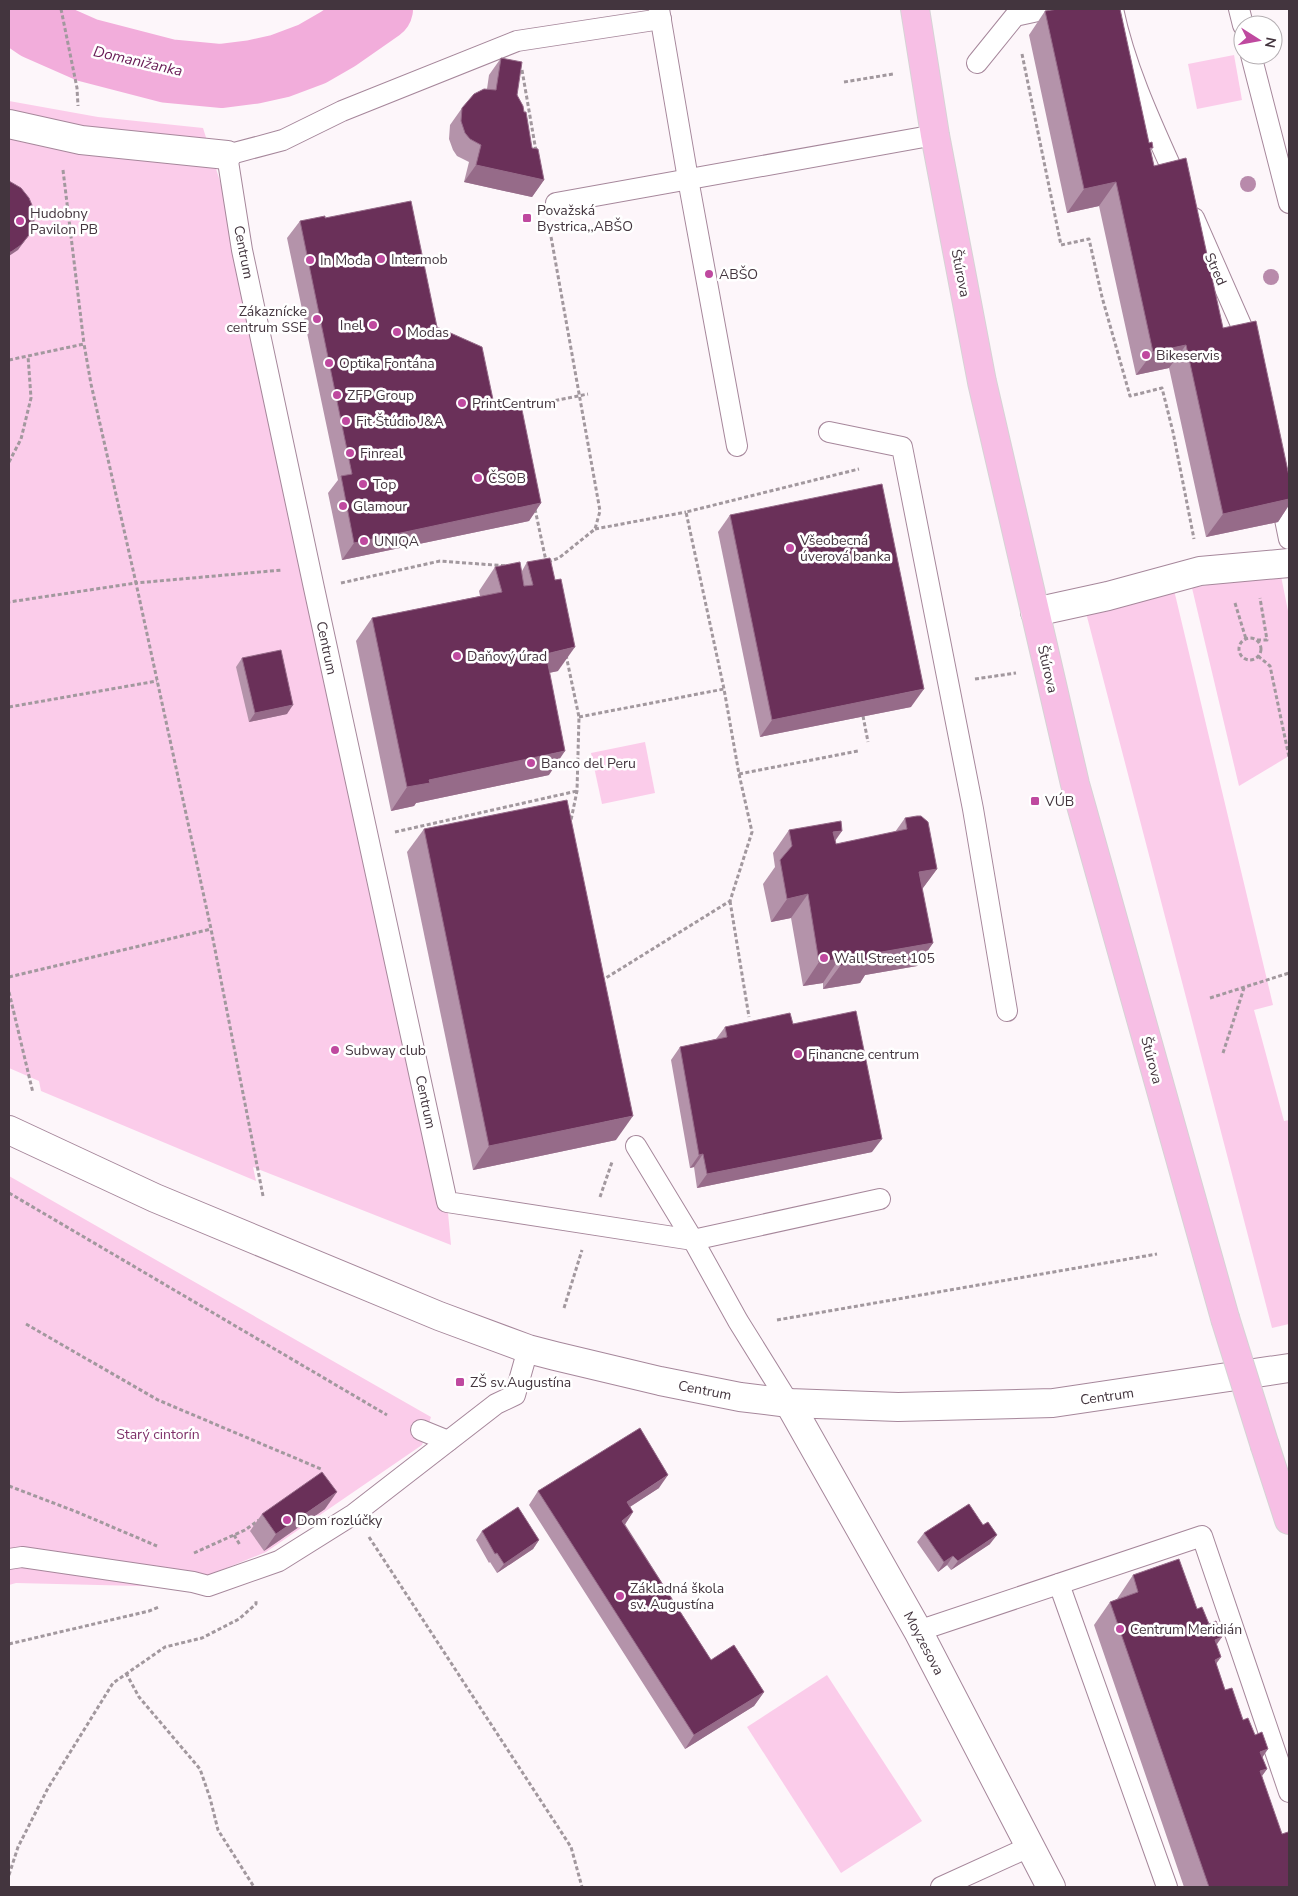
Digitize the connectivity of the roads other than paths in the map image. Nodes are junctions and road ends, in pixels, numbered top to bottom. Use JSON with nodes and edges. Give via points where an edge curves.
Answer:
{"nodes":[{"id":1,"x":915,"y":9,"type":"edge"},
{"id":2,"x":1047,"y":9,"type":"edge"},
{"id":3,"x":1113,"y":9,"type":"edge"},
{"id":4,"x":660,"y":14,"type":"edge"},
{"id":5,"x":978,"y":63,"type":"dead end"},
{"id":6,"x":1254,"y":65,"type":"edge"},
{"id":7,"x":9,"y":124,"type":"edge"},
{"id":8,"x":935,"y":134,"type":"junction"},
{"id":9,"x":227,"y":155,"type":"junction"},
{"id":10,"x":688,"y":180,"type":"junction"},
{"id":11,"x":556,"y":203,"type":"dead end"},
{"id":12,"x":1289,"y":203,"type":"edge"},
{"id":13,"x":1255,"y":371,"type":"edge"},
{"id":14,"x":828,"y":432,"type":"dead end"},
{"id":15,"x":737,"y":446,"type":"dead end"},
{"id":16,"x":1274,"y":464,"type":"edge"},
{"id":17,"x":1289,"y":539,"type":"edge"},
{"id":18,"x":1289,"y":563,"type":"edge"},
{"id":19,"x":1035,"y":612,"type":"junction"},
{"id":20,"x":1007,"y":1011,"type":"dead end"},
{"id":21,"x":9,"y":1130,"type":"edge"},
{"id":22,"x":636,"y":1146,"type":"dead end"},
{"id":23,"x":880,"y":1199,"type":"dead end"},
{"id":24,"x":693,"y":1240,"type":"junction"},
{"id":25,"x":528,"y":1349,"type":"junction"},
{"id":26,"x":1289,"y":1368,"type":"edge"},
{"id":27,"x":789,"y":1403,"type":"junction"},
{"id":28,"x":422,"y":1430,"type":"dead end"},
{"id":29,"x":448,"y":1441,"type":"junction"},
{"id":30,"x":1289,"y":1520,"type":"edge"},
{"id":31,"x":9,"y":1559,"type":"edge"},
{"id":32,"x":1058,"y":1584,"type":"junction"},
{"id":33,"x":918,"y":1631,"type":"junction"},
{"id":34,"x":1289,"y":1792,"type":"edge"},
{"id":35,"x":1029,"y":1847,"type":"junction"},
{"id":36,"x":941,"y":1887,"type":"edge"},
{"id":37,"x":1051,"y":1887,"type":"edge"},
{"id":38,"x":1167,"y":1887,"type":"edge"}],
"edges":[{"from":1,"to":8,"type":"main road","name":"Štúrova"},
{"from":2,"to":5,"type":"lane","via":[[1015,16]]},
{"from":3,"to":13,"type":"lane","name":"Stred","via":[[1119,40],[1151,121],[1249,343]]},
{"from":4,"to":9,"type":"lane","via":[[517,41],[342,111],[283,140]]},
{"from":4,"to":10,"type":"lane"},
{"from":6,"to":12,"type":"lane"},
{"from":7,"to":9,"type":"street","via":[[81,140]]},
{"from":8,"to":10,"type":"lane"},
{"from":8,"to":19,"type":"main road","name":"Štúrova","via":[[982,382]]},
{"from":9,"to":24,"type":"lane","name":"Centrum","via":[[242,250],[447,1202]]},
{"from":10,"to":11,"type":"lane"},
{"from":10,"to":15,"type":"lane"},
{"from":14,"to":20,"type":"lane","via":[[902,447],[973,808]]},
{"from":16,"to":17,"type":"lane"},
{"from":18,"to":19,"type":"street","via":[[1200,572]]},
{"from":19,"to":30,"type":"main road","name":"Štúrova","bridge":true,"via":[[1075,784],[1225,1318]]},
{"from":21,"to":25,"type":"street","name":"Centrum","via":[[173,1206],[439,1316]]},
{"from":22,"to":24,"type":"lane"},
{"from":23,"to":24,"type":"lane","name":"Centrum"},
{"from":24,"to":27,"type":"lane"},
{"from":25,"to":27,"type":"street","name":"Centrum","via":[[669,1382]]},
{"from":25,"to":29,"type":"lane","via":[[515,1395],[496,1404]]},
{"from":26,"to":27,"type":"street","name":"Centrum","via":[[1053,1403],[898,1407]]},
{"from":27,"to":33,"type":"street","name":"Moyzesova"},
{"from":28,"to":29,"type":"lane"},
{"from":29,"to":31,"type":"lane","via":[[354,1514],[279,1561],[208,1586],[22,1558]]},
{"from":32,"to":33,"type":"lane"},
{"from":32,"to":34,"type":"lane","via":[[1202,1536]]},
{"from":32,"to":38,"type":"lane"},
{"from":33,"to":35,"type":"street","name":"Moyzesova"},
{"from":35,"to":36,"type":"lane"},
{"from":35,"to":37,"type":"street","name":"Moyzesova"}]}
